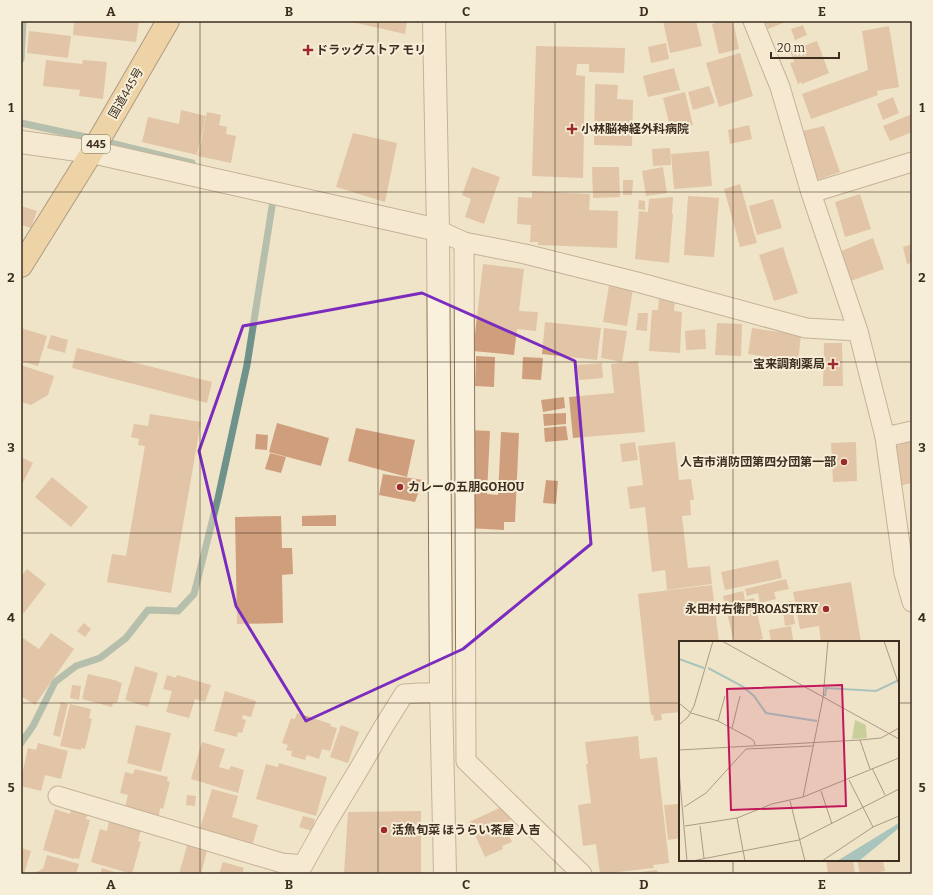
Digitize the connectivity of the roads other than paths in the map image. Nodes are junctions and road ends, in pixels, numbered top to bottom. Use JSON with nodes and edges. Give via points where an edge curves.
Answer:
{"nodes":[{"id":1,"x":168,"y":21,"type":"edge"},
{"id":2,"x":434,"y":21,"type":"edge"},
{"id":3,"x":753,"y":21,"type":"edge"},
{"id":4,"x":21,"y":142,"type":"edge"},
{"id":5,"x":92,"y":152,"type":"junction"},
{"id":6,"x":912,"y":162,"type":"edge"},
{"id":7,"x":811,"y":192,"type":"junction"},
{"id":8,"x":438,"y":230,"type":"junction"},
{"id":9,"x":464,"y":242,"type":"junction"},
{"id":10,"x":21,"y":266,"type":"edge"},
{"id":11,"x":858,"y":331,"type":"junction"},
{"id":12,"x":912,"y":431,"type":"edge"},
{"id":13,"x":885,"y":437,"type":"junction"},
{"id":14,"x":912,"y":602,"type":"edge"},
{"id":15,"x":441,"y":693,"type":"junction"},
{"id":16,"x":58,"y":796,"type":"dead end"},
{"id":17,"x":300,"y":870,"type":"edge"},
{"id":18,"x":445,"y":874,"type":"edge"},
{"id":19,"x":582,"y":874,"type":"edge"}],
"edges":[{"from":1,"to":5,"type":"highway","name":"国道445号","number":"445"},
{"from":2,"to":8,"type":"street"},
{"from":3,"to":7,"type":"street","via":[[780,87]]},
{"from":4,"to":5,"type":"street"},
{"from":5,"to":8,"type":"street"},
{"from":5,"to":10,"type":"highway","name":"国道445号","number":"445"},
{"from":6,"to":7,"type":"street"},
{"from":7,"to":11,"type":"street"},
{"from":8,"to":9,"type":"street"},
{"from":8,"to":15,"type":"street"},
{"from":9,"to":11,"type":"street","via":[[637,282],[806,328]]},
{"from":9,"to":19,"type":"street","via":[[466,761]]},
{"from":11,"to":13,"type":"street"},
{"from":12,"to":13,"type":"street"},
{"from":13,"to":14,"type":"street","via":[[904,573]]},
{"from":15,"to":17,"type":"street","via":[[404,694]]},
{"from":15,"to":18,"type":"street"},
{"from":16,"to":17,"type":"street"}]}
